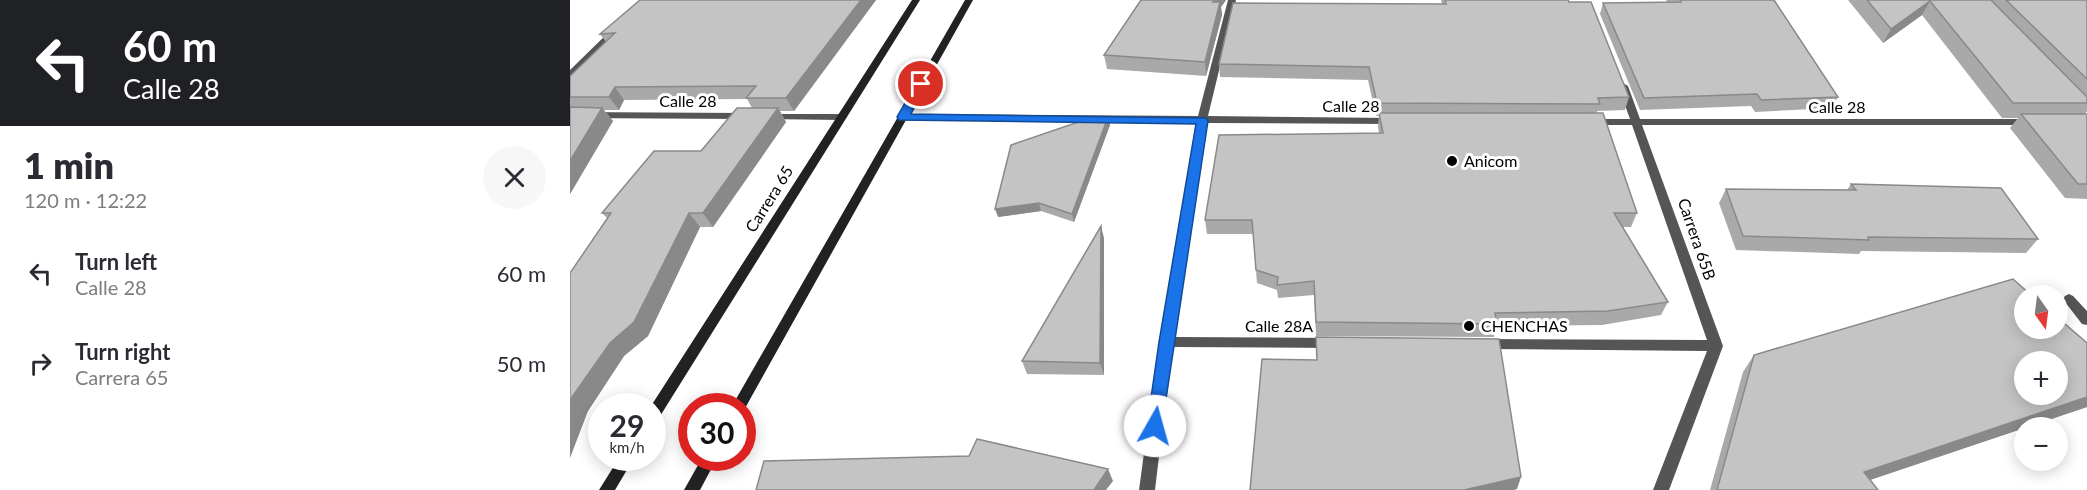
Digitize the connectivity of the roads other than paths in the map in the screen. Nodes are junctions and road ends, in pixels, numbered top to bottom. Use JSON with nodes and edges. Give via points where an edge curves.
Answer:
{"nodes":[{"id":1,"x":916,"y":0,"type":"edge"},
{"id":2,"x":969,"y":0,"type":"edge"},
{"id":3,"x":1232,"y":0,"type":"edge"},
{"id":4,"x":621,"y":25,"type":"edge"},
{"id":5,"x":570,"y":75,"type":"edge"},
{"id":6,"x":1619,"y":78,"type":"edge"},
{"id":7,"x":570,"y":115,"type":"edge"},
{"id":8,"x":842,"y":117,"type":"junction"},
{"id":9,"x":903,"y":117,"type":"junction"},
{"id":10,"x":1202,"y":121,"type":"junction"},
{"id":11,"x":1402,"y":121,"type":"edge"},
{"id":12,"x":1578,"y":122,"type":"edge"},
{"id":13,"x":1637,"y":122,"type":"junction"},
{"id":14,"x":2040,"y":123,"type":"edge"},
{"id":15,"x":2069,"y":299,"type":"dead end"},
{"id":16,"x":2087,"y":320,"type":"edge"},
{"id":17,"x":1166,"y":342,"type":"junction"},
{"id":18,"x":1346,"y":343,"type":"edge"},
{"id":19,"x":1465,"y":344,"type":"edge"},
{"id":20,"x":1716,"y":346,"type":"junction"},
{"id":21,"x":746,"y":393,"type":"edge"},
{"id":22,"x":666,"y":395,"type":"edge"},
{"id":23,"x":619,"y":471,"type":"edge"},
{"id":24,"x":703,"y":471,"type":"edge"},
{"id":25,"x":607,"y":490,"type":"edge"},
{"id":26,"x":692,"y":490,"type":"edge"},
{"id":27,"x":1147,"y":490,"type":"edge"},
{"id":28,"x":1661,"y":490,"type":"edge"}],
"edges":[{"from":1,"to":8,"type":"main road","name":"Carrera 65"},
{"from":2,"to":9,"type":"main road"},
{"from":3,"to":10,"type":"street"},
{"from":4,"to":5,"type":"street"},
{"from":6,"to":13,"type":"street","name":"Carrera 65B"},
{"from":7,"to":8,"type":"street","name":"Calle 28"},
{"from":8,"to":22,"type":"main road","name":"Carrera 65"},
{"from":9,"to":10,"type":"street","name":"Calle 28"},
{"from":9,"to":21,"type":"main road"},
{"from":10,"to":11,"type":"street","name":"Calle 28"},
{"from":10,"to":17,"type":"street"},
{"from":12,"to":13,"type":"street","name":"Calle 28"},
{"from":13,"to":14,"type":"street","name":"Calle 28"},
{"from":13,"to":20,"type":"street","name":"Carrera 65B"},
{"from":15,"to":16,"type":"street"},
{"from":17,"to":18,"type":"street","name":"Calle 28A"},
{"from":17,"to":27,"type":"street"},
{"from":19,"to":20,"type":"street"},
{"from":20,"to":28,"type":"street"},
{"from":23,"to":25,"type":"main road"},
{"from":24,"to":26,"type":"main road"}]}
